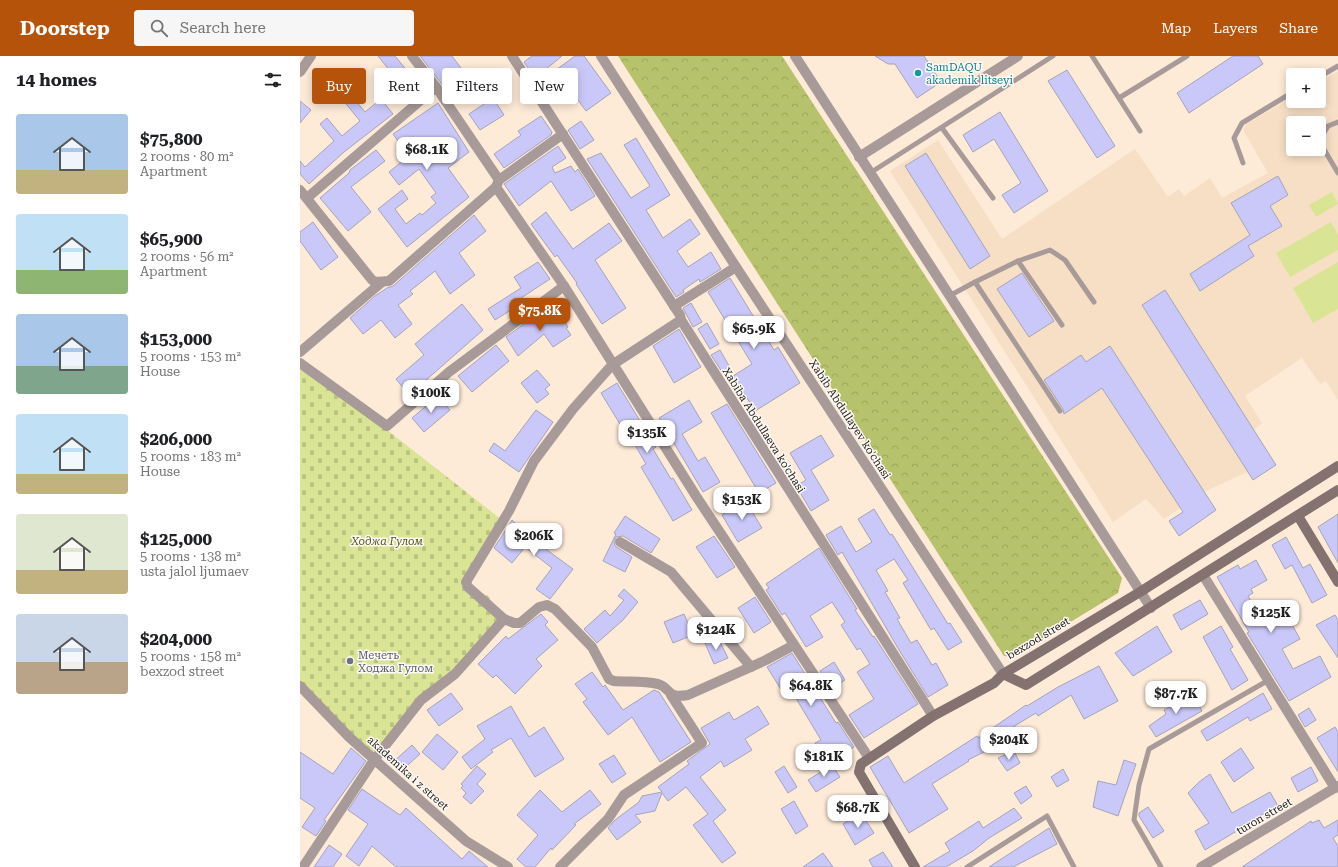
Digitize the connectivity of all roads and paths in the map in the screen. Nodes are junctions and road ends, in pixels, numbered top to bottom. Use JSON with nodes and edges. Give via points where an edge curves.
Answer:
{"nodes":[{"id":1,"x":310,"y":56,"type":"edge"},
{"id":2,"x":412,"y":56,"type":"edge"},
{"id":3,"x":512,"y":56,"type":"edge"},
{"id":4,"x":601,"y":56,"type":"edge"},
{"id":5,"x":795,"y":56,"type":"edge"},
{"id":6,"x":1018,"y":56,"type":"edge"},
{"id":7,"x":1053,"y":56,"type":"edge"},
{"id":8,"x":1092,"y":56,"type":"edge"},
{"id":9,"x":1187,"y":56,"type":"edge"},
{"id":10,"x":1338,"y":66,"type":"edge"},
{"id":11,"x":300,"y":72,"type":"edge"},
{"id":12,"x":1326,"y":73,"type":"edge"},
{"id":13,"x":436,"y":87,"type":"junction"},
{"id":14,"x":1286,"y":96,"type":"edge"},
{"id":15,"x":1119,"y":98,"type":"junction"},
{"id":16,"x":1338,"y":122,"type":"edge"},
{"id":17,"x":942,"y":128,"type":"junction"},
{"id":18,"x":1326,"y":129,"type":"edge"},
{"id":19,"x":1140,"y":131,"type":"dead end"},
{"id":20,"x":563,"y":134,"type":"junction"},
{"id":21,"x":1326,"y":153,"type":"edge"},
{"id":22,"x":859,"y":157,"type":"junction"},
{"id":23,"x":1243,"y":163,"type":"dead end"},
{"id":24,"x":870,"y":173,"type":"junction"},
{"id":25,"x":1338,"y":173,"type":"edge"},
{"id":26,"x":498,"y":184,"type":"junction"},
{"id":27,"x":300,"y":190,"type":"edge"},
{"id":28,"x":307,"y":198,"type":"junction"},
{"id":29,"x":993,"y":198,"type":"dead end"},
{"id":30,"x":1018,"y":261,"type":"junction"},
{"id":31,"x":736,"y":267,"type":"junction"},
{"id":32,"x":382,"y":282,"type":"junction"},
{"id":33,"x":975,"y":282,"type":"junction"},
{"id":34,"x":564,"y":286,"type":"junction"},
{"id":35,"x":949,"y":296,"type":"junction"},
{"id":36,"x":1094,"y":302,"type":"dead end"},
{"id":37,"x":674,"y":306,"type":"junction"},
{"id":38,"x":681,"y":320,"type":"junction"},
{"id":39,"x":1062,"y":326,"type":"dead end"},
{"id":40,"x":300,"y":352,"type":"edge"},
{"id":41,"x":300,"y":363,"type":"edge"},
{"id":42,"x":612,"y":365,"type":"junction"},
{"id":43,"x":1060,"y":411,"type":"dead end"},
{"id":44,"x":1338,"y":466,"type":"edge"},
{"id":45,"x":1338,"y":490,"type":"edge"},
{"id":46,"x":1298,"y":516,"type":"junction"},
{"id":47,"x":620,"y":542,"type":"dead end"},
{"id":48,"x":1203,"y":575,"type":"junction"},
{"id":49,"x":1338,"y":582,"type":"edge"},
{"id":50,"x":1140,"y":592,"type":"junction"},
{"id":51,"x":1151,"y":608,"type":"junction"},
{"id":52,"x":504,"y":619,"type":"junction"},
{"id":53,"x":794,"y":645,"type":"junction"},
{"id":54,"x":751,"y":667,"type":"junction"},
{"id":55,"x":1003,"y":674,"type":"junction"},
{"id":56,"x":1268,"y":681,"type":"junction"},
{"id":57,"x":300,"y":686,"type":"edge"},
{"id":58,"x":671,"y":695,"type":"junction"},
{"id":59,"x":933,"y":716,"type":"junction"},
{"id":60,"x":869,"y":758,"type":"junction"},
{"id":61,"x":374,"y":760,"type":"junction"},
{"id":62,"x":1336,"y":787,"type":"edge"},
{"id":63,"x":303,"y":867,"type":"edge"},
{"id":64,"x":508,"y":867,"type":"edge"},
{"id":65,"x":560,"y":867,"type":"edge"},
{"id":66,"x":915,"y":867,"type":"edge"},
{"id":67,"x":967,"y":867,"type":"edge"},
{"id":68,"x":1074,"y":867,"type":"edge"},
{"id":69,"x":1161,"y":867,"type":"edge"},
{"id":70,"x":1201,"y":867,"type":"edge"}],
"edges":[{"from":1,"to":11,"type":"street"},
{"from":2,"to":13,"type":"street"},
{"from":3,"to":20,"type":"street","name":"Xabiba Abdullaeva ko'chasi"},
{"from":4,"to":31,"type":"street","name":"Xabib Abdullayev ko'chasi"},
{"from":5,"to":22,"type":"street"},
{"from":6,"to":22,"type":"street"},
{"from":7,"to":17,"type":"lane"},
{"from":8,"to":15,"type":"lane"},
{"from":9,"to":15,"type":"lane"},
{"from":10,"to":12,"type":"lane"},
{"from":13,"to":26,"type":"street"},
{"from":13,"to":28,"type":"street"},
{"from":14,"to":23,"type":"lane","via":[[1242,122],[1234,138]]},
{"from":15,"to":19,"type":"lane"},
{"from":16,"to":18,"type":"lane"},
{"from":17,"to":24,"type":"lane"},
{"from":17,"to":29,"type":"lane"},
{"from":20,"to":26,"type":"street"},
{"from":20,"to":37,"type":"street","name":"Xabiba Abdullaeva ko'chasi"},
{"from":21,"to":25,"type":"lane"},
{"from":22,"to":24,"type":"street"},
{"from":24,"to":35,"type":"street"},
{"from":26,"to":32,"type":"street","via":[[389,281]]},
{"from":26,"to":34,"type":"street"},
{"from":27,"to":28,"type":"street"},
{"from":28,"to":32,"type":"street","via":[[372,280]]},
{"from":30,"to":33,"type":"lane"},
{"from":30,"to":36,"type":"lane","via":[[1050,250],[1065,260]]},
{"from":30,"to":39,"type":"lane"},
{"from":31,"to":37,"type":"street"},
{"from":31,"to":55,"type":"street","name":"Xabib Abdullayev ko'chasi"},
{"from":32,"to":40,"type":"street"},
{"from":33,"to":35,"type":"lane"},
{"from":33,"to":43,"type":"lane"},
{"from":34,"to":41,"type":"street","via":[[448,372],[387,426]]},
{"from":34,"to":42,"type":"street"},
{"from":35,"to":50,"type":"street"},
{"from":37,"to":38,"type":"street","name":"Xabiba Abdullaeva ko'chasi"},
{"from":38,"to":42,"type":"street"},
{"from":38,"to":59,"type":"street","name":"Xabiba Abdullaeva ko'chasi"},
{"from":42,"to":52,"type":"street","via":[[573,409],[534,461],[509,511],[468,577],[468,587]]},
{"from":42,"to":53,"type":"street"},
{"from":44,"to":50,"type":"street","name":"bexzod street"},
{"from":45,"to":46,"type":"street","name":"bexzod street"},
{"from":46,"to":48,"type":"street","name":"bexzod street"},
{"from":46,"to":49,"type":"street"},
{"from":47,"to":54,"type":"street","via":[[670,572]]},
{"from":48,"to":51,"type":"street","name":"bexzod street"},
{"from":48,"to":56,"type":"street"},
{"from":50,"to":51,"type":"street"},
{"from":50,"to":55,"type":"street","name":"bexzod street"},
{"from":51,"to":55,"type":"street","name":"bexzod street","via":[[1026,685]]},
{"from":52,"to":58,"type":"street","via":[[520,623],[539,607],[547,605],[555,609],[592,647],[609,679],[659,684]]},
{"from":52,"to":61,"type":"street","via":[[455,674],[421,700]]},
{"from":53,"to":54,"type":"street"},
{"from":53,"to":60,"type":"street"},
{"from":54,"to":58,"type":"street","via":[[688,695]]},
{"from":55,"to":59,"type":"street","via":[[994,683]]},
{"from":56,"to":62,"type":"street"},
{"from":56,"to":69,"type":"lane","via":[[1149,749],[1139,785],[1134,820]]},
{"from":57,"to":61,"type":"street","name":"akademika i z street"},
{"from":58,"to":65,"type":"street","via":[[702,743],[624,795],[608,819]]},
{"from":59,"to":60,"type":"street"},
{"from":60,"to":66,"type":"street","via":[[861,764],[859,772]]},
{"from":61,"to":63,"type":"street"},
{"from":61,"to":64,"type":"street","name":"akademika i z street","via":[[466,841]]},
{"from":62,"to":70,"type":"street","name":"turon street"},
{"from":67,"to":68,"type":"lane","via":[[1047,816]]}]}
